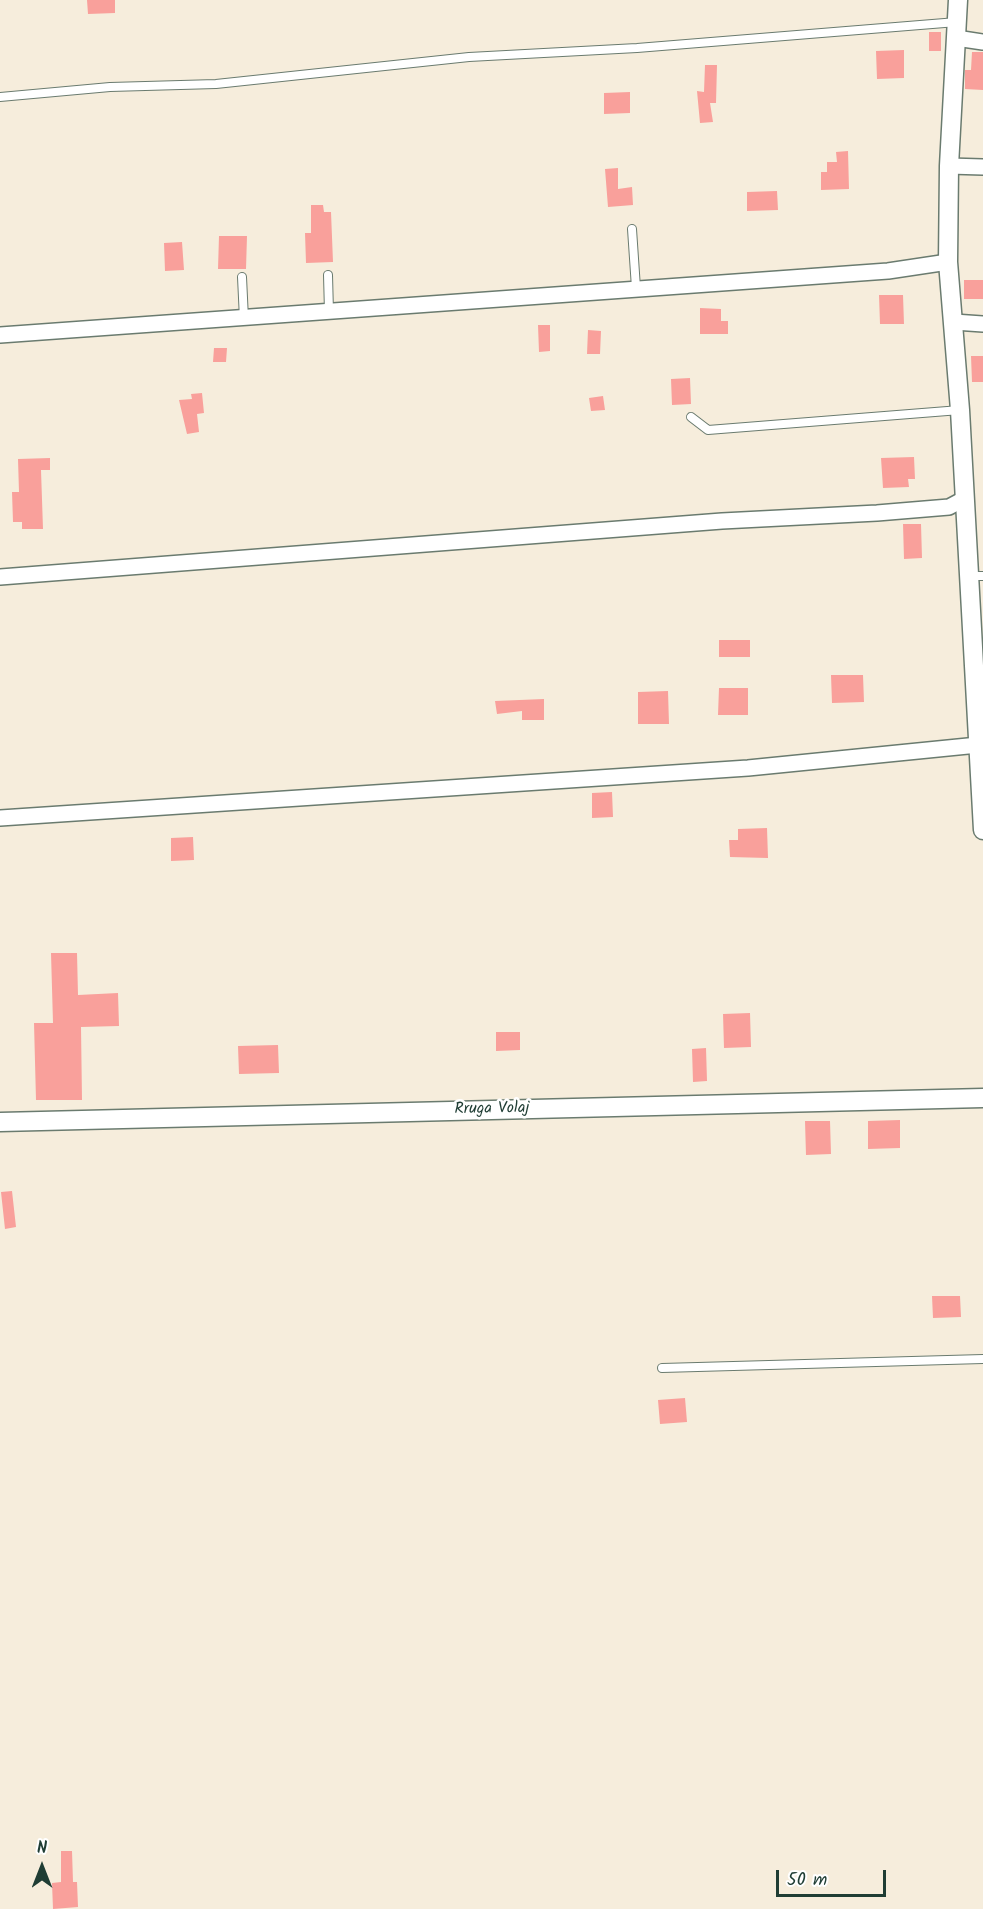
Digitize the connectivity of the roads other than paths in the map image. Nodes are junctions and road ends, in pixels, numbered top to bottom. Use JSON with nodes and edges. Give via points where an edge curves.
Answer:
{"nodes":[{"id":1,"x":958,"y":0,"type":"edge"},
{"id":2,"x":956,"y":30,"type":"junction"},
{"id":3,"x":983,"y":42,"type":"edge"},
{"id":4,"x":0,"y":97,"type":"edge"},
{"id":5,"x":949,"y":166,"type":"junction"},
{"id":6,"x":983,"y":166,"type":"edge"},
{"id":7,"x":632,"y":229,"type":"dead end"},
{"id":8,"x":948,"y":262,"type":"junction"},
{"id":9,"x":328,"y":275,"type":"dead end"},
{"id":10,"x":242,"y":277,"type":"dead end"},
{"id":11,"x":636,"y":288,"type":"junction"},
{"id":12,"x":329,"y":312,"type":"junction"},
{"id":13,"x":244,"y":319,"type":"junction"},
{"id":14,"x":954,"y":322,"type":"junction"},
{"id":15,"x":983,"y":324,"type":"edge"},
{"id":16,"x":0,"y":335,"type":"edge"},
{"id":17,"x":960,"y":410,"type":"junction"},
{"id":18,"x":691,"y":417,"type":"dead end"},
{"id":19,"x":964,"y":500,"type":"junction"},
{"id":20,"x":975,"y":576,"type":"edge"},
{"id":21,"x":0,"y":577,"type":"edge"},
{"id":22,"x":979,"y":654,"type":"edge"},
{"id":23,"x":978,"y":745,"type":"junction"},
{"id":24,"x":0,"y":818,"type":"edge"},
{"id":25,"x":983,"y":830,"type":"edge"},
{"id":26,"x":983,"y":1098,"type":"edge"},
{"id":27,"x":0,"y":1122,"type":"edge"},
{"id":28,"x":983,"y":1359,"type":"edge"},
{"id":29,"x":662,"y":1368,"type":"dead end"}],
"edges":[{"from":1,"to":2,"type":"street"},
{"from":2,"to":3,"type":"street"},
{"from":2,"to":4,"type":"lane","via":[[469,57],[216,84],[131,85]]},
{"from":2,"to":5,"type":"street"},
{"from":5,"to":6,"type":"street"},
{"from":5,"to":8,"type":"street"},
{"from":7,"to":11,"type":"lane"},
{"from":8,"to":11,"type":"street","via":[[888,271]]},
{"from":8,"to":14,"type":"street"},
{"from":9,"to":12,"type":"lane"},
{"from":10,"to":13,"type":"lane"},
{"from":11,"to":12,"type":"street"},
{"from":12,"to":13,"type":"street"},
{"from":13,"to":16,"type":"street"},
{"from":14,"to":15,"type":"street"},
{"from":14,"to":17,"type":"street"},
{"from":17,"to":18,"type":"lane","via":[[708,430]]},
{"from":17,"to":19,"type":"street"},
{"from":19,"to":20,"type":"street"},
{"from":19,"to":21,"type":"street","via":[[949,507],[889,512],[722,521]]},
{"from":20,"to":22,"type":"street"},
{"from":22,"to":23,"type":"street"},
{"from":23,"to":24,"type":"street","via":[[748,768]]},
{"from":23,"to":25,"type":"street"},
{"from":26,"to":27,"type":"street","name":"Rruga Volaj"},
{"from":28,"to":29,"type":"lane"}]}
